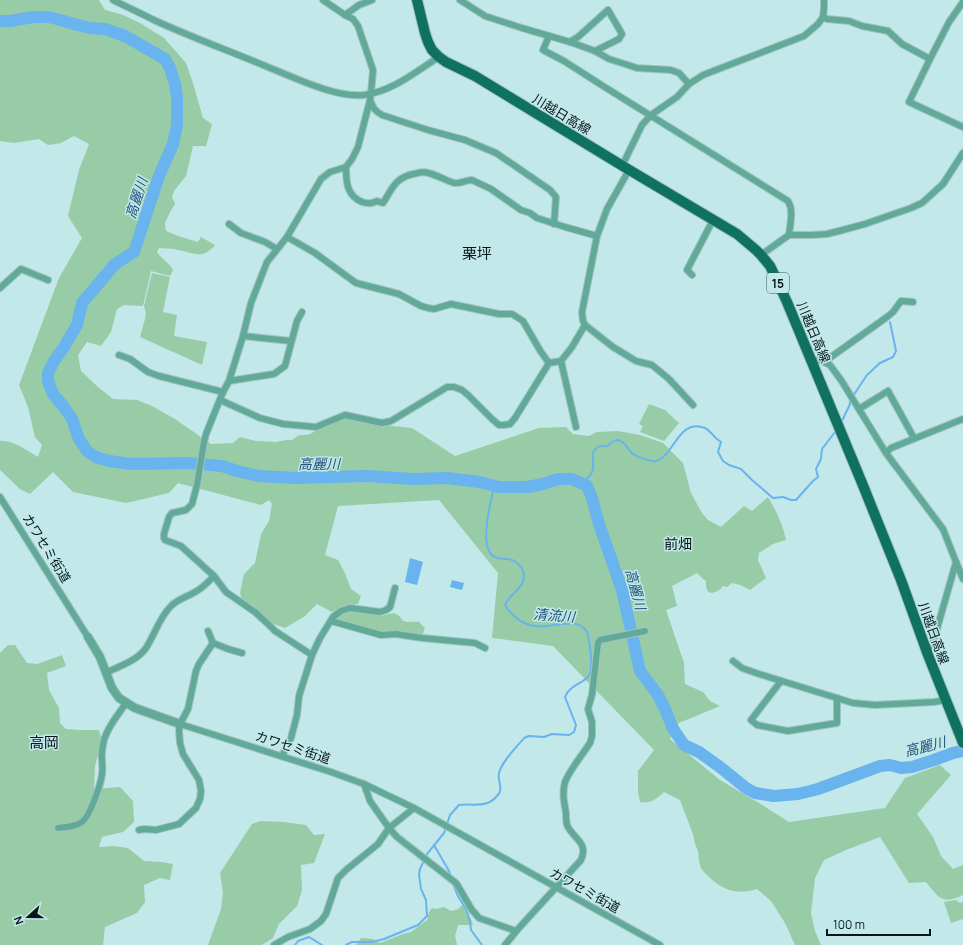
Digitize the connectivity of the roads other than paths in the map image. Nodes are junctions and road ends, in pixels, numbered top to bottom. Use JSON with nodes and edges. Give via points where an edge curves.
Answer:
{"nodes":[{"id":1,"x":113,"y":0,"type":"edge"},
{"id":2,"x":323,"y":0,"type":"edge"},
{"id":3,"x":372,"y":0,"type":"edge"},
{"id":4,"x":417,"y":0,"type":"edge"},
{"id":5,"x":460,"y":0,"type":"edge"},
{"id":6,"x":824,"y":0,"type":"edge"},
{"id":7,"x":963,"y":2,"type":"edge"},
{"id":8,"x":345,"y":15,"type":"junction"},
{"id":9,"x":823,"y":17,"type":"junction"},
{"id":10,"x":549,"y":36,"type":"junction"},
{"id":11,"x":570,"y":42,"type":"junction"},
{"id":12,"x":595,"y":51,"type":"junction"},
{"id":13,"x":439,"y":57,"type":"junction"},
{"id":14,"x":930,"y":59,"type":"junction"},
{"id":15,"x":689,"y":84,"type":"junction"},
{"id":16,"x":371,"y":93,"type":"junction"},
{"id":17,"x":370,"y":100,"type":"junction"},
{"id":18,"x":651,"y":115,"type":"junction"},
{"id":19,"x":963,"y":127,"type":"edge"},
{"id":20,"x":963,"y":153,"type":"edge"},
{"id":21,"x":346,"y":167,"type":"junction"},
{"id":22,"x":626,"y":168,"type":"junction"},
{"id":23,"x":713,"y":220,"type":"junction"},
{"id":24,"x":229,"y":224,"type":"dead end"},
{"id":25,"x":554,"y":224,"type":"junction"},
{"id":26,"x":789,"y":235,"type":"junction"},
{"id":27,"x":597,"y":236,"type":"junction"},
{"id":28,"x":287,"y":237,"type":"junction"},
{"id":29,"x":277,"y":249,"type":"junction"},
{"id":30,"x":761,"y":255,"type":"junction"},
{"id":31,"x":692,"y":275,"type":"dead end"},
{"id":32,"x":48,"y":280,"type":"dead end"},
{"id":33,"x":0,"y":288,"type":"edge"},
{"id":34,"x":913,"y":302,"type":"dead end"},
{"id":35,"x":302,"y":312,"type":"dead end"},
{"id":36,"x":585,"y":325,"type":"junction"},
{"id":37,"x":243,"y":336,"type":"junction"},
{"id":38,"x":291,"y":342,"type":"junction"},
{"id":39,"x":119,"y":355,"type":"dead end"},
{"id":40,"x":811,"y":358,"type":"junction"},
{"id":41,"x":561,"y":361,"type":"junction"},
{"id":42,"x":824,"y":362,"type":"junction"},
{"id":43,"x":549,"y":363,"type":"junction"},
{"id":44,"x":229,"y":381,"type":"junction"},
{"id":45,"x":223,"y":392,"type":"junction"},
{"id":46,"x":220,"y":400,"type":"junction"},
{"id":47,"x":693,"y":406,"type":"dead end"},
{"id":48,"x":859,"y":409,"type":"junction"},
{"id":49,"x":963,"y":420,"type":"edge"},
{"id":50,"x":576,"y":427,"type":"dead end"},
{"id":51,"x":914,"y":438,"type":"junction"},
{"id":52,"x":886,"y":453,"type":"junction"},
{"id":53,"x":0,"y":497,"type":"edge"},
{"id":54,"x":956,"y":562,"type":"junction"},
{"id":55,"x":214,"y":576,"type":"junction"},
{"id":56,"x":963,"y":579,"type":"edge"},
{"id":57,"x":395,"y":588,"type":"dead end"},
{"id":58,"x":331,"y":621,"type":"junction"},
{"id":59,"x":208,"y":631,"type":"dead end"},
{"id":60,"x":645,"y":631,"type":"dead end"},
{"id":61,"x":88,"y":637,"type":"joint"},
{"id":62,"x":213,"y":642,"type":"junction"},
{"id":63,"x":484,"y":648,"type":"dead end"},
{"id":64,"x":927,"y":651,"type":"junction"},
{"id":65,"x":242,"y":653,"type":"dead end"},
{"id":66,"x":312,"y":655,"type":"junction"},
{"id":67,"x":733,"y":661,"type":"dead end"},
{"id":68,"x":106,"y":673,"type":"junction"},
{"id":69,"x":781,"y":680,"type":"junction"},
{"id":70,"x":837,"y":698,"type":"junction"},
{"id":71,"x":946,"y":700,"type":"junction"},
{"id":72,"x":126,"y":703,"type":"junction"},
{"id":73,"x":180,"y":724,"type":"junction"},
{"id":74,"x":963,"y":743,"type":"edge"},
{"id":75,"x":282,"y":756,"type":"junction"},
{"id":76,"x":364,"y":784,"type":"junction"},
{"id":77,"x":414,"y":808,"type":"junction"},
{"id":78,"x":58,"y":828,"type":"dead end"},
{"id":79,"x":389,"y":828,"type":"junction"},
{"id":80,"x":139,"y":830,"type":"dead end"},
{"id":81,"x":557,"y":888,"type":"junction"},
{"id":82,"x":516,"y":931,"type":"junction"},
{"id":83,"x":274,"y":945,"type":"edge"},
{"id":84,"x":505,"y":945,"type":"edge"},
{"id":85,"x":660,"y":945,"type":"edge"}],
"edges":[{"from":1,"to":16,"type":"street","via":[[156,21],[316,86],[344,94]]},
{"from":2,"to":8,"type":"street"},
{"from":3,"to":8,"type":"street"},
{"from":4,"to":13,"type":"main road","name":"川越日高線","number":"15","via":[[424,33],[432,50]]},
{"from":5,"to":10,"type":"street","via":[[485,16]]},
{"from":6,"to":9,"type":"street"},
{"from":7,"to":14,"type":"street","via":[[949,22]]},
{"from":8,"to":16,"type":"street","via":[[358,26],[365,46],[372,70]]},
{"from":9,"to":14,"type":"street","via":[[888,31],[902,44]]},
{"from":9,"to":15,"type":"street","via":[[804,36],[703,75]]},
{"from":10,"to":11,"type":"street"},
{"from":10,"to":18,"type":"street","via":[[543,50]]},
{"from":11,"to":12,"type":"street"},
{"from":11,"to":12,"type":"street","via":[[608,10],[622,34],[619,39]]},
{"from":12,"to":15,"type":"street","via":[[609,59],[638,68],[680,73]]},
{"from":13,"to":16,"type":"street","via":[[412,76],[382,91]]},
{"from":13,"to":22,"type":"main road","name":"川越日高線","number":"15","via":[[475,76]]},
{"from":14,"to":19,"type":"street","via":[[909,102]]},
{"from":15,"to":18,"type":"street","via":[[677,97]]},
{"from":16,"to":17,"type":"street"},
{"from":17,"to":21,"type":"street","via":[[358,147]]},
{"from":17,"to":25,"type":"street","via":[[372,107],[382,115],[465,140],[496,153],[550,190],[556,197]]},
{"from":18,"to":22,"type":"street","via":[[642,125]]},
{"from":18,"to":26,"type":"street","via":[[788,201],[791,205]]},
{"from":20,"to":26,"type":"street","via":[[943,184],[922,203],[865,224],[827,234]]},
{"from":21,"to":25,"type":"street","via":[[349,192],[369,204],[377,201],[383,203],[401,178],[422,172],[456,183],[472,180],[491,189],[521,210]]},
{"from":21,"to":28,"type":"street","via":[[330,172],[322,179]]},
{"from":22,"to":23,"type":"main road","name":"川越日高線","number":"15"},
{"from":22,"to":27,"type":"street"},
{"from":23,"to":30,"type":"main road","name":"川越日高線","number":"15","via":[[737,234]]},
{"from":23,"to":31,"type":"street","via":[[687,270]]},
{"from":24,"to":29,"type":"street","via":[[241,233]]},
{"from":25,"to":27,"type":"street"},
{"from":26,"to":30,"type":"street"},
{"from":27,"to":36,"type":"street","via":[[582,312]]},
{"from":28,"to":29,"type":"street"},
{"from":28,"to":43,"type":"street","via":[[315,253],[356,283],[399,294],[421,306],[434,309],[451,304],[499,314],[512,314],[523,321]]},
{"from":29,"to":37,"type":"street","via":[[267,262],[254,294]]},
{"from":30,"to":40,"type":"main road","name":"川越日高線","number":"15","via":[[773,272]]},
{"from":32,"to":33,"type":"street","via":[[21,269]]},
{"from":34,"to":42,"type":"street","via":[[901,301],[893,312]]},
{"from":35,"to":38,"type":"street"},
{"from":36,"to":41,"type":"street"},
{"from":36,"to":47,"type":"street","via":[[636,361],[652,365],[669,379]]},
{"from":37,"to":38,"type":"street"},
{"from":37,"to":44,"type":"street"},
{"from":38,"to":44,"type":"street","via":[[285,366],[281,370],[274,374]]},
{"from":39,"to":45,"type":"street","via":[[159,376]]},
{"from":40,"to":42,"type":"street"},
{"from":40,"to":64,"type":"main road","name":"川越日高線","number":"15"},
{"from":41,"to":43,"type":"street"},
{"from":41,"to":50,"type":"street"},
{"from":42,"to":48,"type":"street","via":[[830,365]]},
{"from":43,"to":46,"type":"street","via":[[516,418],[510,424],[504,425],[492,419],[468,395],[454,387],[438,392],[391,421],[382,423],[345,416],[316,428],[260,418]]},
{"from":44,"to":45,"type":"street"},
{"from":45,"to":46,"type":"street"},
{"from":46,"to":55,"type":"street","via":[[206,434],[192,504],[186,510],[169,516],[164,534],[165,540],[181,546]]},
{"from":48,"to":51,"type":"street","via":[[888,391]]},
{"from":48,"to":52,"type":"street"},
{"from":49,"to":51,"type":"street"},
{"from":51,"to":52,"type":"street","via":[[891,448]]},
{"from":52,"to":54,"type":"street","via":[[943,529]]},
{"from":53,"to":61,"type":"street","name":"カワセミ街道"},
{"from":54,"to":56,"type":"street"},
{"from":54,"to":64,"type":"street","via":[[933,643]]},
{"from":55,"to":66,"type":"street","via":[[226,592],[255,612],[275,631]]},
{"from":55,"to":68,"type":"street","via":[[206,585],[170,607],[140,654]]},
{"from":57,"to":58,"type":"street","via":[[390,607],[386,610],[380,612],[350,608],[341,611]]},
{"from":58,"to":63,"type":"street","via":[[381,635],[396,634],[475,643]]},
{"from":58,"to":66,"type":"street"},
{"from":59,"to":62,"type":"street"},
{"from":60,"to":81,"type":"street","via":[[600,640],[598,643],[588,709],[592,722],[592,739],[565,781],[563,790],[567,825],[582,845],[584,852],[581,860]]},
{"from":61,"to":68,"type":"street","name":"カワセミ街道"},
{"from":62,"to":65,"type":"street"},
{"from":62,"to":73,"type":"street","via":[[196,670],[188,709]]},
{"from":64,"to":71,"type":"main road","name":"川越日高線","number":"15"},
{"from":66,"to":75,"type":"street","via":[[299,696],[291,738]]},
{"from":67,"to":69,"type":"street","via":[[742,668]]},
{"from":68,"to":72,"type":"street","name":"カワセミ街道","via":[[115,693]]},
{"from":69,"to":70,"type":"street"},
{"from":69,"to":70,"type":"street","via":[[751,720],[757,725],[788,731],[837,724]]},
{"from":70,"to":71,"type":"street","via":[[853,703],[875,705]]},
{"from":71,"to":74,"type":"main road","name":"川越日高線","number":"15"},
{"from":72,"to":73,"type":"street","name":"カワセミ街道","via":[[146,713]]},
{"from":72,"to":78,"type":"street","via":[[105,739],[102,749],[103,773],[89,811],[83,821],[74,826]]},
{"from":73,"to":75,"type":"street","name":"カワセミ街道"},
{"from":73,"to":80,"type":"street","via":[[180,744],[183,754],[199,780],[200,799],[196,808],[179,824],[156,830]]},
{"from":75,"to":76,"type":"street","name":"カワセミ街道"},
{"from":76,"to":77,"type":"street","name":"カワセミ街道"},
{"from":76,"to":79,"type":"street","via":[[370,801]]},
{"from":77,"to":79,"type":"street"},
{"from":77,"to":81,"type":"street","name":"カワセミ街道"},
{"from":79,"to":82,"type":"street","via":[[456,883],[479,918]]},
{"from":79,"to":83,"type":"street","via":[[378,844],[338,878],[326,914],[321,921],[310,929]]},
{"from":81,"to":82,"type":"street"},
{"from":81,"to":85,"type":"street","name":"カワセミ街道"},
{"from":82,"to":84,"type":"street"}]}
